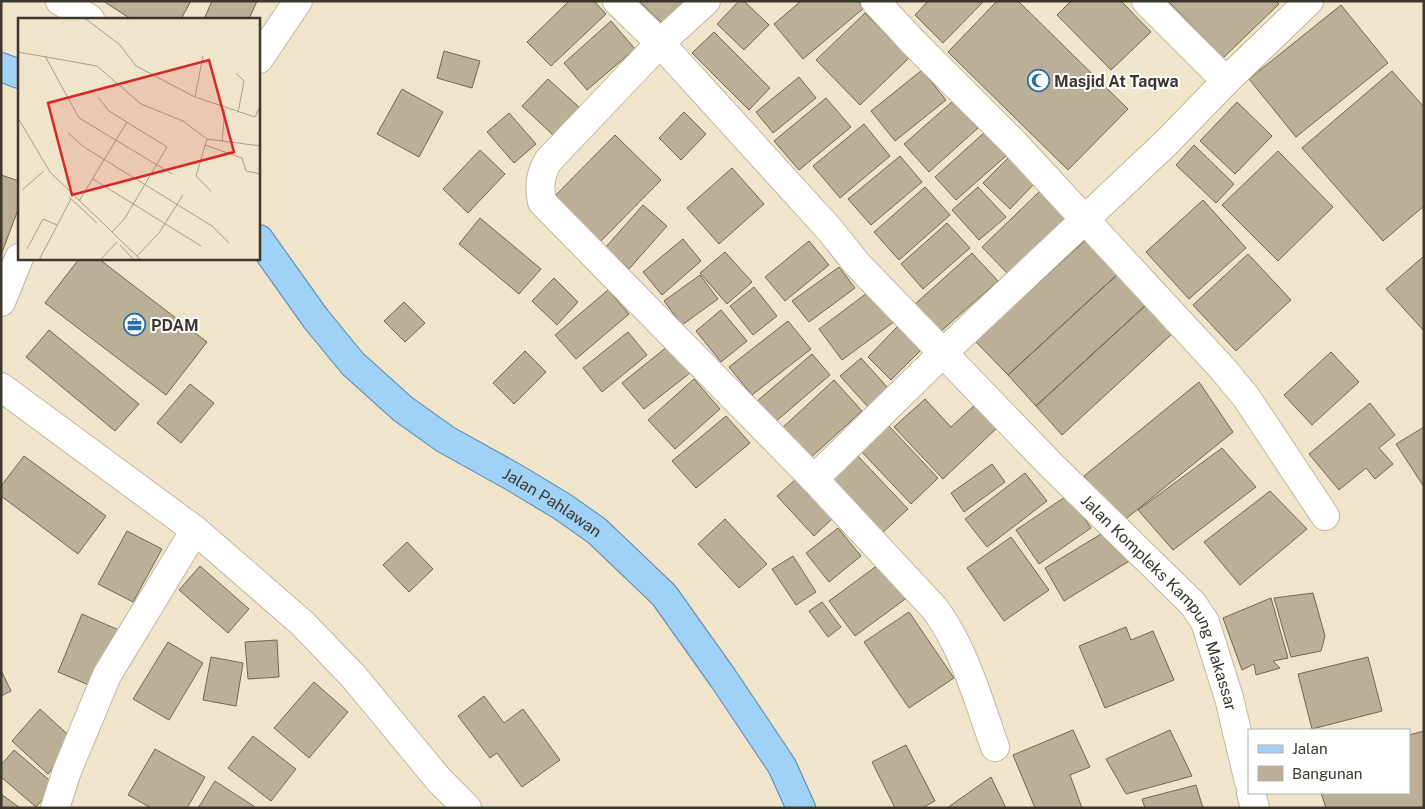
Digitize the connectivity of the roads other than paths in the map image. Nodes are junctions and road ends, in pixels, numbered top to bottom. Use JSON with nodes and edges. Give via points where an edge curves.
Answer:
{"nodes":[{"id":1,"x":60,"y":1,"type":"edge"},
{"id":2,"x":298,"y":1,"type":"edge"},
{"id":3,"x":617,"y":1,"type":"edge"},
{"id":4,"x":706,"y":1,"type":"edge"},
{"id":5,"x":875,"y":1,"type":"edge"},
{"id":6,"x":1146,"y":1,"type":"edge"},
{"id":7,"x":1309,"y":1,"type":"edge"},
{"id":8,"x":88,"y":18,"type":"edge"},
{"id":9,"x":660,"y":43,"type":"junction"},
{"id":10,"x":260,"y":57,"type":"edge"},
{"id":11,"x":1,"y":67,"type":"edge"},
{"id":12,"x":18,"y":74,"type":"edge"},
{"id":13,"x":1226,"y":81,"type":"junction"},
{"id":14,"x":1084,"y":220,"type":"junction"},
{"id":15,"x":260,"y":240,"type":"edge"},
{"id":16,"x":18,"y":260,"type":"edge"},
{"id":17,"x":1,"y":302,"type":"edge"},
{"id":18,"x":943,"y":353,"type":"junction"},
{"id":19,"x":1,"y":387,"type":"edge"},
{"id":20,"x":814,"y":478,"type":"junction"},
{"id":21,"x":1325,"y":516,"type":"dead end"},
{"id":22,"x":195,"y":530,"type":"junction"},
{"id":23,"x":995,"y":747,"type":"dead end"},
{"id":24,"x":1248,"y":778,"type":"edge"},
{"id":25,"x":1251,"y":794,"type":"edge"},
{"id":26,"x":55,"y":808,"type":"edge"},
{"id":27,"x":467,"y":808,"type":"edge"},
{"id":28,"x":801,"y":808,"type":"edge"},
{"id":29,"x":1255,"y":808,"type":"edge"}],
"edges":[{"from":1,"to":8,"type":"street"},
{"from":2,"to":10,"type":"street"},
{"from":3,"to":9,"type":"street","name":"Jalan Kompleks Kampung Makassar"},
{"from":4,"to":9,"type":"street"},
{"from":5,"to":14,"type":"street","via":[[1014,143]]},
{"from":6,"to":13,"type":"street"},
{"from":7,"to":13,"type":"street"},
{"from":9,"to":18,"type":"street","name":"Jalan Kompleks Kampung Makassar","via":[[858,264]]},
{"from":9,"to":20,"type":"street","via":[[548,161],[540,180],[542,202]]},
{"from":11,"to":12,"type":"main road"},
{"from":13,"to":14,"type":"street"},
{"from":14,"to":18,"type":"street"},
{"from":14,"to":21,"type":"street","via":[[1246,397]]},
{"from":15,"to":28,"type":"main road","name":"Jalan Pahlawan","via":[[316,319],[353,364],[403,409],[445,439],[563,506],[597,531],[664,595],[782,766]]},
{"from":16,"to":17,"type":"street"},
{"from":18,"to":20,"type":"street"},
{"from":18,"to":24,"type":"street","name":"Jalan Kompleks Kampung Makassar","via":[[1052,466],[1193,604],[1205,622],[1230,698]]},
{"from":19,"to":22,"type":"street"},
{"from":20,"to":23,"type":"street","via":[[948,626]]},
{"from":22,"to":26,"type":"street","via":[[107,675]]},
{"from":22,"to":27,"type":"street","via":[[302,623],[354,677],[439,780]]},
{"from":25,"to":29,"type":"street"}]}
